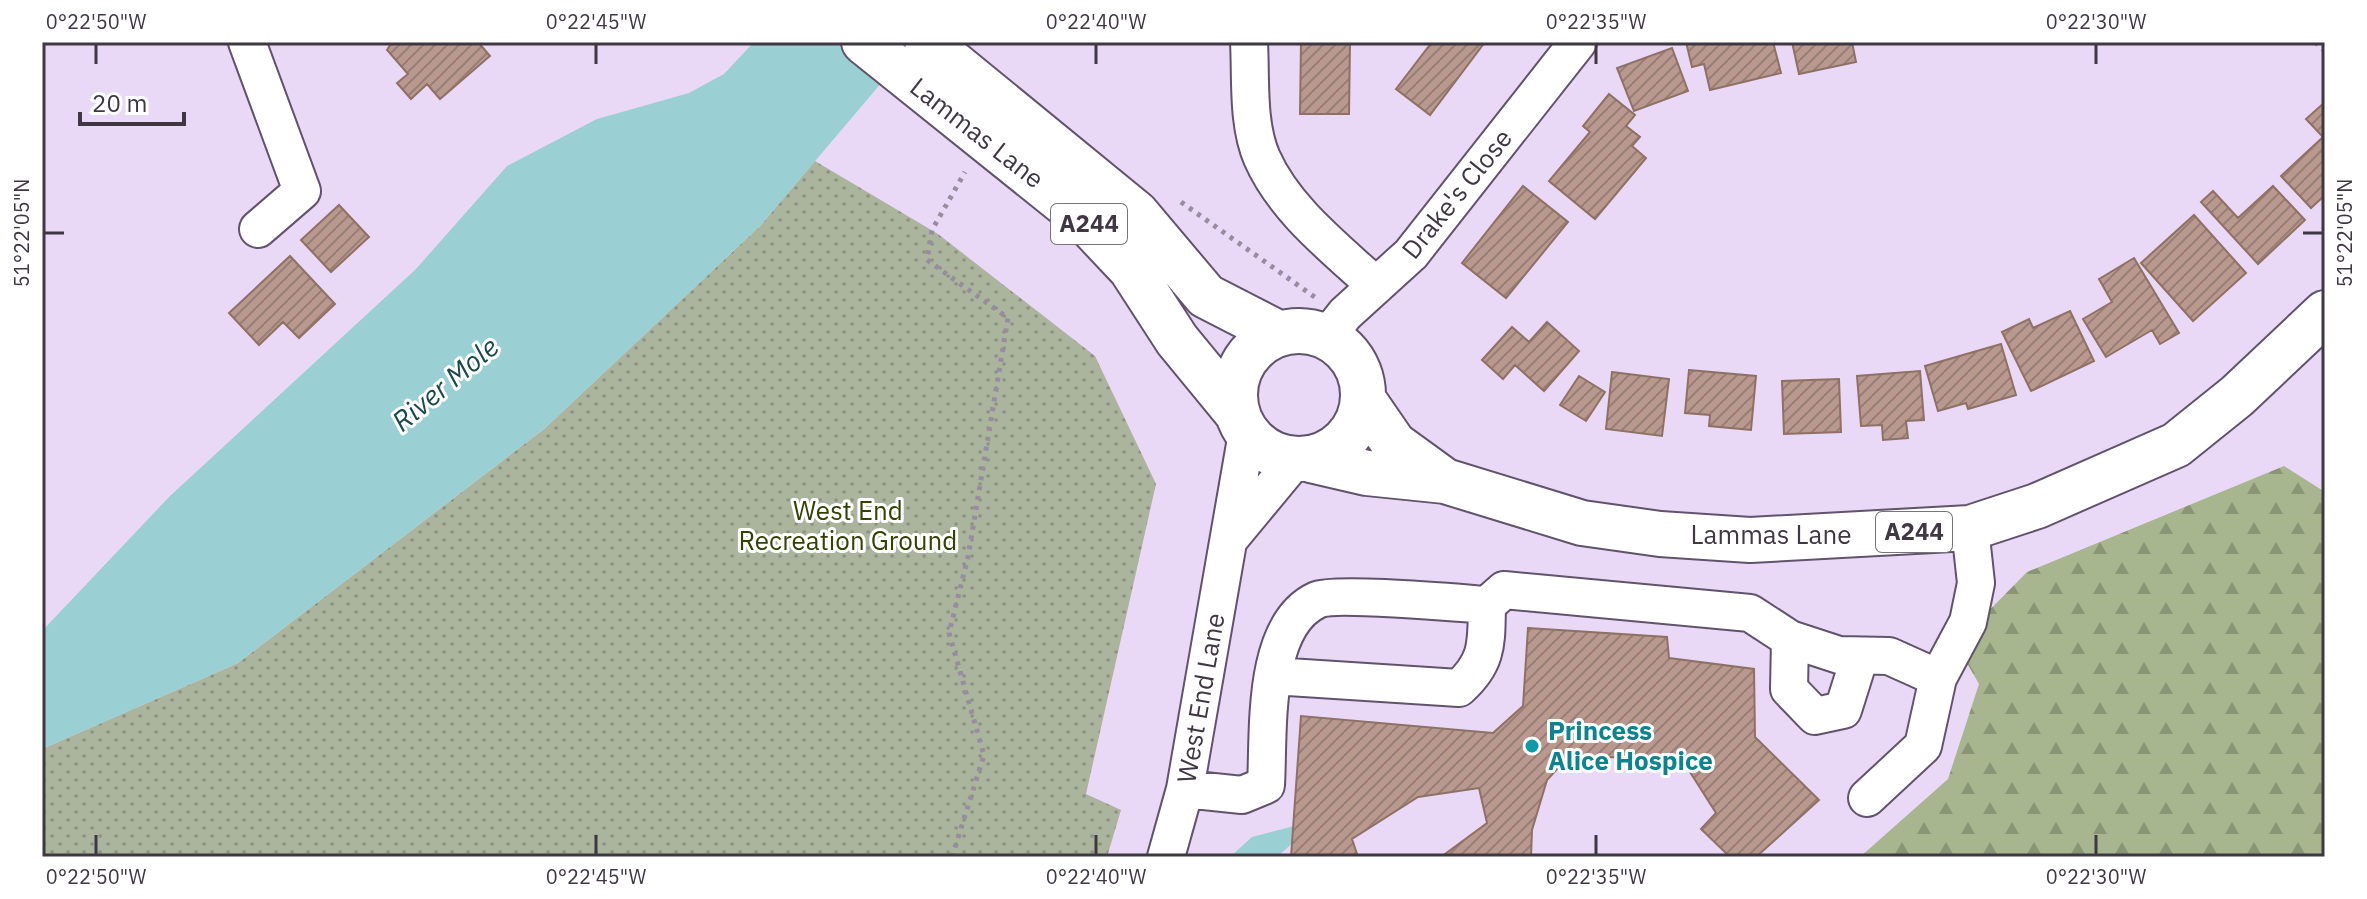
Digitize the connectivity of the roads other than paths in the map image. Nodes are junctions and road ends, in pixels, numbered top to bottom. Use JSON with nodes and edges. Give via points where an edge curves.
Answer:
{"nodes":[{"id":1,"x":247,"y":42,"type":"edge"},
{"id":2,"x":864,"y":42,"type":"edge"},
{"id":3,"x":1249,"y":42,"type":"edge"},
{"id":4,"x":1578,"y":42,"type":"edge"},
{"id":5,"x":914,"y":57,"type":"edge"},
{"id":6,"x":258,"y":229,"type":"dead end"},
{"id":7,"x":1376,"y":286,"type":"junction"},
{"id":8,"x":2325,"y":313,"type":"edge"},
{"id":9,"x":1280,"y":334,"type":"junction"},
{"id":10,"x":1327,"y":337,"type":"junction"},
{"id":11,"x":1363,"y":399,"type":"junction"},
{"id":12,"x":1242,"y":423,"type":"junction"},
{"id":13,"x":1303,"y":460,"type":"junction"},
{"id":14,"x":1445,"y":481,"type":"junction"},
{"id":15,"x":1970,"y":528,"type":"junction"},
{"id":16,"x":1231,"y":537,"type":"junction"},
{"id":17,"x":1487,"y":605,"type":"junction"},
{"id":18,"x":1790,"y":639,"type":"junction"},
{"id":19,"x":1860,"y":656,"type":"junction"},
{"id":20,"x":1273,"y":676,"type":"junction"},
{"id":21,"x":1938,"y":678,"type":"junction"},
{"id":22,"x":1185,"y":789,"type":"junction"},
{"id":23,"x":1867,"y":798,"type":"dead end"},
{"id":24,"x":1166,"y":857,"type":"edge"}],
"edges":[{"from":1,"to":6,"type":"street","via":[[302,191]]},
{"from":2,"to":5,"type":"main road","name":"Lammas Lane","number":"A244"},
{"from":3,"to":7,"type":"street","via":[[1262,157],[1299,214]]},
{"from":4,"to":7,"type":"street","name":"Drake's Close","via":[[1411,254]]},
{"from":5,"to":9,"type":"main road","name":"Lammas Lane","number":"A244","via":[[1136,213],[1206,296]]},
{"from":5,"to":12,"type":"main road","name":"Lammas Lane","number":"A244","via":[[985,139],[1109,244]]},
{"from":7,"to":10,"type":"street","name":"Drake's Close"},
{"from":8,"to":15,"type":"main road","name":"Lammas Lane","number":"A244","via":[[2176,445],[2037,506]]},
{"from":9,"to":10,"type":"main road","via":[[1302,331]]},
{"from":9,"to":12,"type":"main road","via":[[1255,348],[1242,365],[1236,386]]},
{"from":10,"to":11,"type":"main road","via":[[1352,359]]},
{"from":11,"to":13,"type":"main road","via":[[1356,425],[1328,455]]},
{"from":11,"to":14,"type":"main road","name":"Lammas Lane","number":"A244","via":[[1394,444]]},
{"from":12,"to":13,"type":"main road","via":[[1271,453]]},
{"from":12,"to":16,"type":"street","name":"West End Lane"},
{"from":13,"to":14,"type":"main road","name":"Lammas Lane","number":"A244"},
{"from":13,"to":16,"type":"street","name":"West End Lane"},
{"from":14,"to":15,"type":"main road","name":"Lammas Lane","number":"A244","via":[[1582,523],[1660,534],[1750,540]]},
{"from":15,"to":21,"type":"street","via":[[1976,583],[1968,622]]},
{"from":16,"to":22,"type":"street","name":"West End Lane"},
{"from":17,"to":18,"type":"street","via":[[1504,590],[1750,613]]},
{"from":17,"to":20,"type":"street","via":[[1318,599],[1291,620],[1274,659]]},
{"from":17,"to":20,"type":"street","via":[[1486,652],[1459,688]]},
{"from":18,"to":19,"type":"street"},
{"from":18,"to":19,"type":"street","via":[[1789,689],[1815,716],[1843,710]]},
{"from":19,"to":21,"type":"street","via":[[1889,656]]},
{"from":20,"to":22,"type":"street","via":[[1266,785],[1242,795]]},
{"from":21,"to":23,"type":"street","via":[[1923,746]]},
{"from":22,"to":24,"type":"street","name":"West End Lane"}]}
